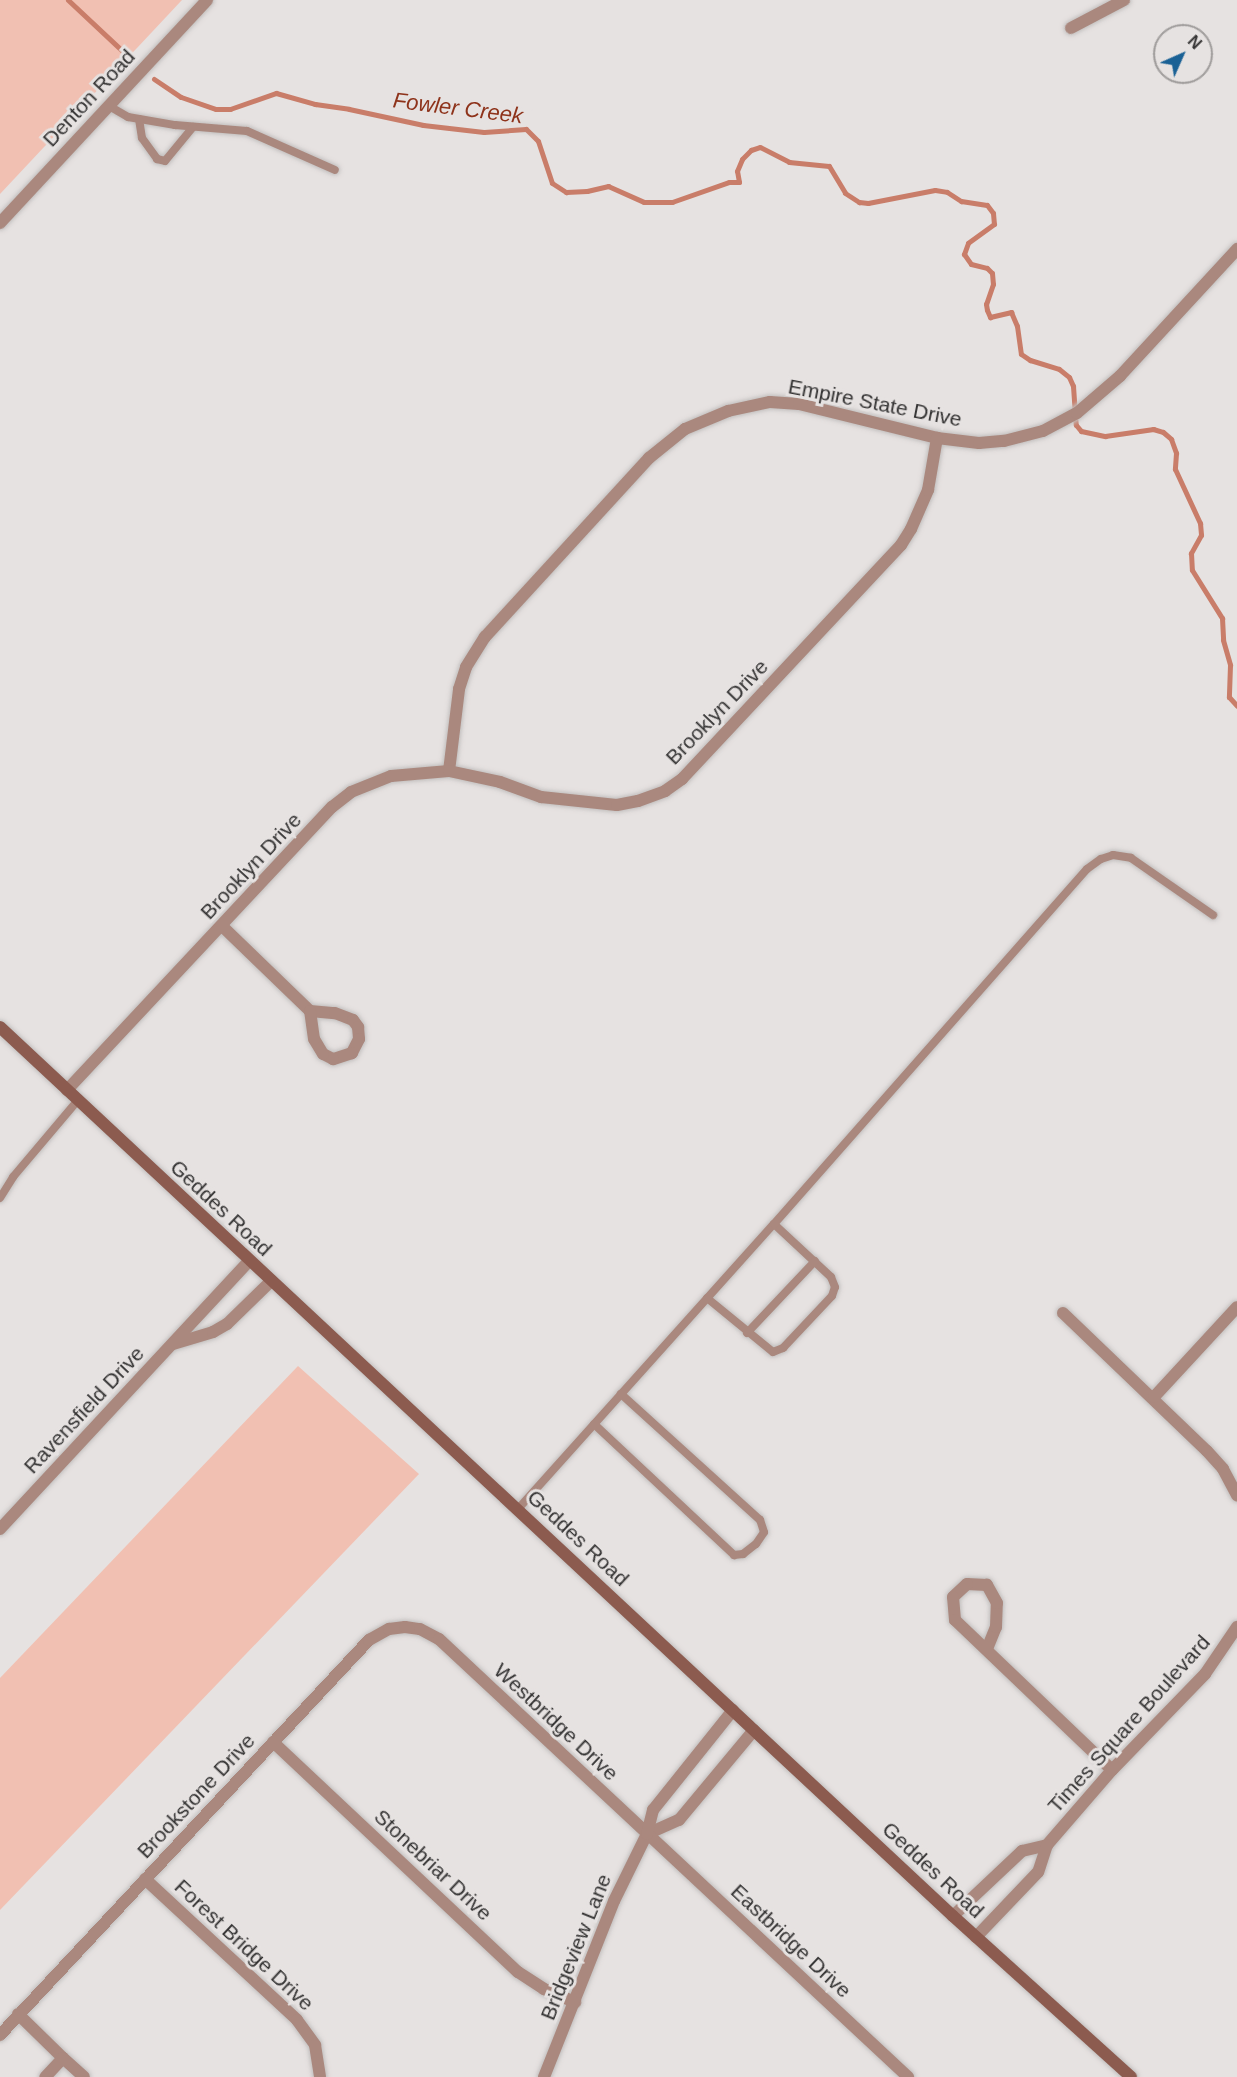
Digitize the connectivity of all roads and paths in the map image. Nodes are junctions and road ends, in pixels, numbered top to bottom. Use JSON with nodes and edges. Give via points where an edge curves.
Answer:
{"nodes":[{"id":1,"x":207,"y":0,"type":"edge"},
{"id":2,"x":1124,"y":0,"type":"edge"},
{"id":3,"x":1071,"y":28,"type":"dead end"},
{"id":4,"x":109,"y":106,"type":"junction"},
{"id":5,"x":139,"y":119,"type":"junction"},
{"id":6,"x":193,"y":127,"type":"junction"},
{"id":7,"x":335,"y":170,"type":"dead end"},
{"id":8,"x":0,"y":223,"type":"edge"},
{"id":9,"x":1237,"y":249,"type":"edge"},
{"id":10,"x":937,"y":438,"type":"junction"},
{"id":11,"x":449,"y":771,"type":"junction"},
{"id":12,"x":1213,"y":915,"type":"dead end"},
{"id":13,"x":222,"y":926,"type":"junction"},
{"id":14,"x":310,"y":1011,"type":"junction"},
{"id":15,"x":0,"y":1027,"type":"edge"},
{"id":16,"x":67,"y":1090,"type":"junction"},
{"id":17,"x":78,"y":1100,"type":"junction"},
{"id":18,"x":0,"y":1198,"type":"edge"},
{"id":19,"x":774,"y":1224,"type":"junction"},
{"id":20,"x":249,"y":1261,"type":"junction"},
{"id":21,"x":815,"y":1261,"type":"junction"},
{"id":22,"x":271,"y":1281,"type":"junction"},
{"id":23,"x":707,"y":1298,"type":"junction"},
{"id":24,"x":1237,"y":1307,"type":"edge"},
{"id":25,"x":1063,"y":1313,"type":"dead end"},
{"id":26,"x":747,"y":1333,"type":"junction"},
{"id":27,"x":172,"y":1345,"type":"junction"},
{"id":28,"x":621,"y":1394,"type":"junction"},
{"id":29,"x":1154,"y":1397,"type":"junction"},
{"id":30,"x":594,"y":1424,"type":"junction"},
{"id":31,"x":1237,"y":1495,"type":"edge"},
{"id":32,"x":518,"y":1509,"type":"junction"},
{"id":33,"x":0,"y":1529,"type":"edge"},
{"id":34,"x":1237,"y":1627,"type":"edge"},
{"id":35,"x":440,"y":1640,"type":"joint"},
{"id":36,"x":987,"y":1649,"type":"junction"},
{"id":37,"x":733,"y":1710,"type":"junction"},
{"id":38,"x":754,"y":1730,"type":"junction"},
{"id":39,"x":273,"y":1742,"type":"junction"},
{"id":40,"x":1112,"y":1770,"type":"junction"},
{"id":41,"x":646,"y":1834,"type":"junction"},
{"id":42,"x":1047,"y":1845,"type":"junction"},
{"id":43,"x":145,"y":1879,"type":"junction"},
{"id":44,"x":953,"y":1916,"type":"junction"},
{"id":45,"x":976,"y":1937,"type":"junction"},
{"id":46,"x":575,"y":2002,"type":"junction"},
{"id":47,"x":18,"y":2014,"type":"junction"},
{"id":48,"x":0,"y":2035,"type":"edge"},
{"id":49,"x":63,"y":2058,"type":"junction"},
{"id":50,"x":546,"y":2076,"type":"edge"},
{"id":51,"x":45,"y":2077,"type":"edge"},
{"id":52,"x":84,"y":2077,"type":"edge"},
{"id":53,"x":320,"y":2077,"type":"edge"},
{"id":54,"x":908,"y":2077,"type":"edge"},
{"id":55,"x":1131,"y":2077,"type":"edge"}],
"edges":[{"from":1,"to":4,"type":"street","name":"Denton Road"},
{"from":2,"to":3,"type":"street"},
{"from":4,"to":5,"type":"lane"},
{"from":4,"to":8,"type":"street","name":"Denton Road"},
{"from":5,"to":6,"type":"lane"},
{"from":5,"to":6,"type":"lane","via":[[142,138],[157,159],[165,161]]},
{"from":6,"to":7,"type":"lane","via":[[247,130]]},
{"from":9,"to":10,"type":"street","name":"Empire State Drive","via":[[1098,395],[1062,422],[1004,441],[979,443]]},
{"from":10,"to":11,"type":"street","name":"Brooklyn Drive","via":[[928,490],[901,545],[699,764],[664,791],[638,801],[594,804],[541,797],[500,782]]},
{"from":10,"to":11,"type":"street","name":"Empire State Drive","via":[[800,404],[780,403],[728,411],[685,429],[649,458],[485,637],[466,667],[459,689]]},
{"from":11,"to":13,"type":"street","name":"Brooklyn Drive","via":[[391,776],[351,792],[332,807]]},
{"from":12,"to":19,"type":"lane","via":[[1131,858],[1113,855],[1087,868]]},
{"from":13,"to":14,"type":"street"},
{"from":13,"to":16,"type":"street","name":"Brooklyn Drive"},
{"from":14,"to":14,"type":"street","via":[[314,1039],[323,1054],[333,1059],[352,1053],[360,1032],[353,1020],[335,1013]]},
{"from":15,"to":16,"type":"main road","name":"Geddes Road"},
{"from":16,"to":17,"type":"main road","name":"Geddes Road"},
{"from":17,"to":18,"type":"lane"},
{"from":17,"to":20,"type":"main road","name":"Geddes Road"},
{"from":19,"to":21,"type":"lane"},
{"from":19,"to":23,"type":"lane"},
{"from":20,"to":22,"type":"main road","name":"Geddes Road"},
{"from":20,"to":27,"type":"street","name":"Ravensfield Drive"},
{"from":21,"to":26,"type":"lane"},
{"from":21,"to":26,"type":"lane","via":[[831,1276],[835,1287],[832,1296],[791,1340],[773,1352]]},
{"from":22,"to":27,"type":"street","name":"Ravensfield Drive","via":[[227,1324]]},
{"from":22,"to":32,"type":"main road","name":"Geddes Road"},
{"from":23,"to":26,"type":"lane"},
{"from":23,"to":28,"type":"lane"},
{"from":24,"to":29,"type":"street"},
{"from":25,"to":29,"type":"street"},
{"from":27,"to":33,"type":"street","name":"Ravensfield Drive"},
{"from":28,"to":30,"type":"lane"},
{"from":28,"to":30,"type":"lane","via":[[760,1520],[764,1532],[756,1544],[743,1554],[734,1555]]},
{"from":29,"to":31,"type":"street","via":[[1222,1469]]},
{"from":30,"to":32,"type":"lane"},
{"from":32,"to":37,"type":"main road","name":"Geddes Road"},
{"from":34,"to":40,"type":"street","name":"Times Square Boulevard","via":[[1205,1674]]},
{"from":35,"to":39,"type":"street","name":"Brookstone Drive","via":[[420,1629],[405,1627],[378,1634]]},
{"from":35,"to":41,"type":"street","name":"Westbridge Drive"},
{"from":36,"to":36,"type":"street","via":[[996,1628],[997,1603],[987,1585],[967,1584],[953,1598],[955,1620]]},
{"from":36,"to":40,"type":"street"},
{"from":37,"to":38,"type":"main road","name":"Geddes Road"},
{"from":37,"to":41,"type":"street","name":"Bridgeview Lane","via":[[653,1810]]},
{"from":38,"to":41,"type":"street","via":[[680,1820]]},
{"from":38,"to":44,"type":"main road","name":"Geddes Road"},
{"from":39,"to":43,"type":"street","name":"Brookstone Drive"},
{"from":39,"to":46,"type":"street","name":"Stonebriar Drive","via":[[518,1972]]},
{"from":40,"to":42,"type":"street","name":"Times Square Boulevard"},
{"from":41,"to":46,"type":"street","name":"Bridgeview Lane","via":[[614,1901]]},
{"from":41,"to":54,"type":"street","name":"Eastbridge Drive"},
{"from":42,"to":44,"type":"street","name":"Times Square Boulevard","via":[[1022,1851]]},
{"from":42,"to":45,"type":"street","name":"Times Square Boulevard","via":[[1038,1872]]},
{"from":43,"to":47,"type":"street","name":"Brookstone Drive"},
{"from":43,"to":53,"type":"street","name":"Forest Bridge Drive","via":[[297,2020],[315,2045]]},
{"from":44,"to":45,"type":"main road","name":"Geddes Road"},
{"from":45,"to":55,"type":"main road","name":"Geddes Road"},
{"from":46,"to":50,"type":"street","name":"Bridgeview Lane"},
{"from":47,"to":48,"type":"street","name":"Brookstone Drive"},
{"from":47,"to":49,"type":"street"},
{"from":49,"to":51,"type":"street"},
{"from":49,"to":52,"type":"street"}]}
